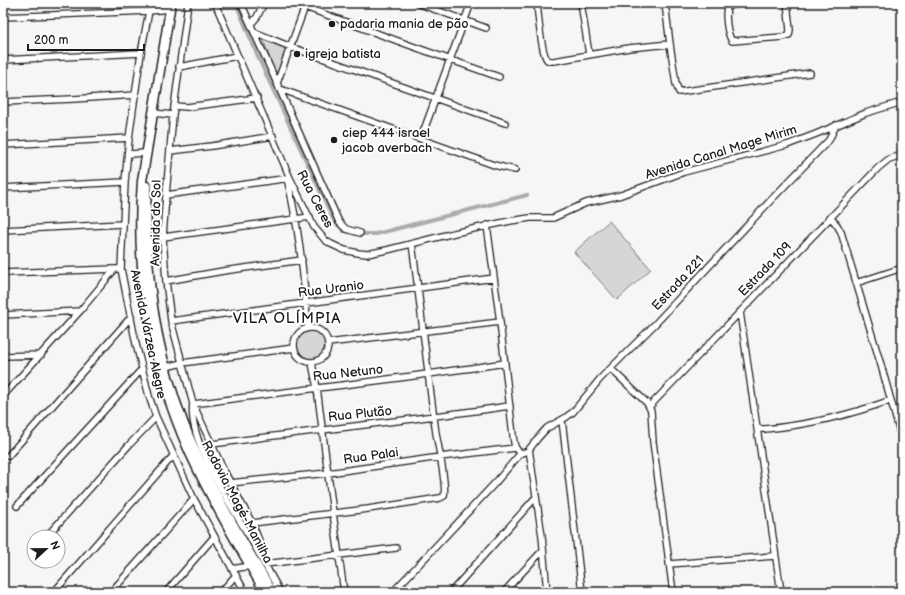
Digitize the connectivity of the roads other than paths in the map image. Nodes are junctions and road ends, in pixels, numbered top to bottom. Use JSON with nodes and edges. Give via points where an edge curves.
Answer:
{"nodes":[{"id":1,"x":158,"y":3,"type":"edge"},
{"id":2,"x":188,"y":3,"type":"edge"},
{"id":3,"x":215,"y":3,"type":"edge"},
{"id":4,"x":241,"y":3,"type":"edge"},
{"id":5,"x":264,"y":3,"type":"edge"},
{"id":6,"x":294,"y":3,"type":"edge"},
{"id":7,"x":417,"y":3,"type":"edge"},
{"id":8,"x":471,"y":3,"type":"edge"},
{"id":9,"x":537,"y":3,"type":"edge"},
{"id":10,"x":581,"y":3,"type":"edge"},
{"id":11,"x":665,"y":3,"type":"edge"},
{"id":12,"x":748,"y":3,"type":"edge"},
{"id":13,"x":787,"y":3,"type":"edge"},
{"id":14,"x":305,"y":5,"type":"edge"},
{"id":15,"x":171,"y":6,"type":"edge"},
{"id":16,"x":149,"y":11,"type":"junction"},
{"id":17,"x":157,"y":11,"type":"junction"},
{"id":18,"x":4,"y":19,"type":"edge"},
{"id":19,"x":465,"y":21,"type":"junction"},
{"id":20,"x":251,"y":24,"type":"junction"},
{"id":21,"x":486,"y":28,"type":"dead end"},
{"id":22,"x":254,"y":32,"type":"junction"},
{"id":23,"x":670,"y":44,"type":"junction"},
{"id":24,"x":291,"y":47,"type":"junction"},
{"id":25,"x":141,"y":53,"type":"junction"},
{"id":26,"x":589,"y":54,"type":"junction"},
{"id":27,"x":237,"y":56,"type":"junction"},
{"id":28,"x":3,"y":60,"type":"edge"},
{"id":29,"x":451,"y":60,"type":"junction"},
{"id":30,"x":179,"y":67,"type":"junction"},
{"id":31,"x":810,"y":73,"type":"dead end"},
{"id":32,"x":499,"y":77,"type":"dead end"},
{"id":33,"x":277,"y":83,"type":"junction"},
{"id":34,"x":280,"y":89,"type":"junction"},
{"id":35,"x":136,"y":95,"type":"junction"},
{"id":36,"x":257,"y":98,"type":"junction"},
{"id":37,"x":436,"y":99,"type":"junction"},
{"id":38,"x":3,"y":102,"type":"edge"},
{"id":39,"x":902,"y":102,"type":"edge"},
{"id":40,"x":174,"y":106,"type":"junction"},
{"id":41,"x":154,"y":113,"type":"junction"},
{"id":42,"x":172,"y":115,"type":"junction"},
{"id":43,"x":505,"y":123,"type":"dead end"},
{"id":44,"x":836,"y":125,"type":"junction"},
{"id":45,"x":273,"y":136,"type":"junction"},
{"id":46,"x":129,"y":138,"type":"junction"},
{"id":47,"x":421,"y":138,"type":"junction"},
{"id":48,"x":3,"y":145,"type":"edge"},
{"id":49,"x":170,"y":151,"type":"junction"},
{"id":50,"x":147,"y":153,"type":"junction"},
{"id":51,"x":128,"y":154,"type":"junction"},
{"id":52,"x":902,"y":155,"type":"edge"},
{"id":53,"x":146,"y":163,"type":"junction"},
{"id":54,"x":515,"y":170,"type":"dead end"},
{"id":55,"x":289,"y":178,"type":"junction"},
{"id":56,"x":125,"y":182,"type":"junction"},
{"id":57,"x":3,"y":188,"type":"edge"},
{"id":58,"x":166,"y":195,"type":"junction"},
{"id":59,"x":830,"y":217,"type":"junction"},
{"id":60,"x":310,"y":218,"type":"junction"},
{"id":61,"x":296,"y":219,"type":"junction"},
{"id":62,"x":546,"y":219,"type":"joint"},
{"id":63,"x":123,"y":224,"type":"junction"},
{"id":64,"x":487,"y":225,"type":"junction"},
{"id":65,"x":3,"y":230,"type":"edge"},
{"id":66,"x":360,"y":233,"type":"dead end"},
{"id":67,"x":164,"y":237,"type":"junction"},
{"id":68,"x":412,"y":244,"type":"junction"},
{"id":69,"x":302,"y":260,"type":"junction"},
{"id":70,"x":902,"y":268,"type":"edge"},
{"id":71,"x":118,"y":269,"type":"junction"},
{"id":72,"x":3,"y":273,"type":"edge"},
{"id":73,"x":494,"y":278,"type":"junction"},
{"id":74,"x":166,"y":281,"type":"junction"},
{"id":75,"x":856,"y":283,"type":"junction"},
{"id":76,"x":419,"y":288,"type":"junction"},
{"id":77,"x":306,"y":303,"type":"junction"},
{"id":78,"x":80,"y":311,"type":"junction"},
{"id":79,"x":740,"y":312,"type":"junction"},
{"id":80,"x":3,"y":315,"type":"edge"},
{"id":81,"x":131,"y":317,"type":"junction"},
{"id":82,"x":171,"y":321,"type":"junction"},
{"id":83,"x":500,"y":322,"type":"junction"},
{"id":84,"x":308,"y":328,"type":"junction"},
{"id":85,"x":423,"y":331,"type":"junction"},
{"id":86,"x":328,"y":343,"type":"junction"},
{"id":87,"x":294,"y":348,"type":"junction"},
{"id":88,"x":41,"y":355,"type":"junction"},
{"id":89,"x":3,"y":356,"type":"edge"},
{"id":90,"x":312,"y":362,"type":"junction"},
{"id":91,"x":182,"y":363,"type":"junction"},
{"id":92,"x":505,"y":363,"type":"junction"},
{"id":93,"x":166,"y":367,"type":"junction"},
{"id":94,"x":142,"y":368,"type":"junction"},
{"id":95,"x":611,"y":369,"type":"junction"},
{"id":96,"x":429,"y":375,"type":"junction"},
{"id":97,"x":317,"y":388,"type":"junction"},
{"id":98,"x":3,"y":396,"type":"edge"},
{"id":99,"x":891,"y":400,"type":"junction"},
{"id":100,"x":193,"y":404,"type":"junction"},
{"id":101,"x":510,"y":406,"type":"junction"},
{"id":102,"x":649,"y":406,"type":"junction"},
{"id":103,"x":156,"y":417,"type":"junction"},
{"id":104,"x":434,"y":417,"type":"junction"},
{"id":105,"x":562,"y":420,"type":"junction"},
{"id":106,"x":757,"y":426,"type":"junction"},
{"id":107,"x":323,"y":430,"type":"junction"},
{"id":108,"x":902,"y":440,"type":"edge"},
{"id":109,"x":211,"y":444,"type":"junction"},
{"id":110,"x":515,"y":448,"type":"junction"},
{"id":111,"x":529,"y":449,"type":"junction"},
{"id":112,"x":520,"y":454,"type":"junction"},
{"id":113,"x":8,"y":456,"type":"dead end"},
{"id":114,"x":173,"y":456,"type":"junction"},
{"id":115,"x":440,"y":456,"type":"junction"},
{"id":116,"x":328,"y":473,"type":"junction"},
{"id":117,"x":230,"y":483,"type":"junction"},
{"id":118,"x":536,"y":497,"type":"junction"},
{"id":119,"x":194,"y":499,"type":"junction"},
{"id":120,"x":17,"y":506,"type":"dead end"},
{"id":121,"x":333,"y":513,"type":"junction"},
{"id":122,"x":252,"y":523,"type":"junction"},
{"id":123,"x":53,"y":529,"type":"edge"},
{"id":124,"x":214,"y":537,"type":"junction"},
{"id":125,"x":396,"y":548,"type":"dead end"},
{"id":126,"x":543,"y":550,"type":"junction"},
{"id":127,"x":258,"y":552,"type":"junction"},
{"id":128,"x":338,"y":554,"type":"junction"},
{"id":129,"x":775,"y":556,"type":"junction"},
{"id":130,"x":265,"y":564,"type":"junction"},
{"id":131,"x":669,"y":564,"type":"junction"},
{"id":132,"x":250,"y":566,"type":"junction"},
{"id":133,"x":232,"y":569,"type":"junction"},
{"id":134,"x":236,"y":575,"type":"junction"},
{"id":135,"x":54,"y":592,"type":"edge"},
{"id":136,"x":111,"y":592,"type":"edge"},
{"id":137,"x":166,"y":592,"type":"edge"},
{"id":138,"x":221,"y":592,"type":"edge"},
{"id":139,"x":246,"y":592,"type":"edge"},
{"id":140,"x":265,"y":592,"type":"edge"},
{"id":141,"x":272,"y":592,"type":"edge"},
{"id":142,"x":280,"y":592,"type":"edge"},
{"id":143,"x":344,"y":592,"type":"edge"},
{"id":144,"x":393,"y":592,"type":"edge"},
{"id":145,"x":451,"y":592,"type":"edge"},
{"id":146,"x":504,"y":592,"type":"edge"},
{"id":147,"x":547,"y":592,"type":"edge"},
{"id":148,"x":582,"y":592,"type":"edge"},
{"id":149,"x":673,"y":592,"type":"edge"},
{"id":150,"x":781,"y":592,"type":"edge"}],
"edges":[{"from":1,"to":17,"type":"street"},
{"from":2,"to":30,"type":"street","name":"Avenida do Sol"},
{"from":3,"to":27,"type":"street","name":"Rua Ceres"},
{"from":4,"to":20,"type":"street"},
{"from":5,"to":20,"type":"street"},
{"from":6,"to":14,"type":"street"},
{"from":7,"to":19,"type":"street"},
{"from":8,"to":19,"type":"street"},
{"from":9,"to":26,"type":"street","via":[[543,50],[548,61]]},
{"from":10,"to":26,"type":"street"},
{"from":11,"to":23,"type":"street"},
{"from":12,"to":13,"type":"street","via":[[727,7],[727,23],[732,41],[789,35]]},
{"from":14,"to":24,"type":"street"},
{"from":14,"to":29,"type":"street"},
{"from":15,"to":17,"type":"street"},
{"from":15,"to":41,"type":"highway","name":"Rodovia Magé-Manilha"},
{"from":16,"to":17,"type":"street"},
{"from":16,"to":18,"type":"street"},
{"from":16,"to":25,"type":"street","name":"Avenida Várzea Alegre"},
{"from":19,"to":21,"type":"street"},
{"from":19,"to":29,"type":"street"},
{"from":20,"to":22,"type":"street"},
{"from":22,"to":24,"type":"street"},
{"from":22,"to":33,"type":"street"},
{"from":23,"to":26,"type":"street"},
{"from":23,"to":31,"type":"street","via":[[679,92]]},
{"from":24,"to":33,"type":"street"},
{"from":24,"to":37,"type":"street"},
{"from":25,"to":28,"type":"street"},
{"from":25,"to":35,"type":"street","name":"Avenida Várzea Alegre"},
{"from":27,"to":30,"type":"street"},
{"from":27,"to":36,"type":"street","name":"Rua Ceres"},
{"from":29,"to":32,"type":"street"},
{"from":29,"to":37,"type":"street"},
{"from":30,"to":40,"type":"street","name":"Avenida do Sol"},
{"from":33,"to":34,"type":"street"},
{"from":34,"to":47,"type":"street"},
{"from":34,"to":66,"type":"street","via":[[339,222],[346,229]]},
{"from":35,"to":38,"type":"street"},
{"from":35,"to":46,"type":"street","name":"Avenida Várzea Alegre"},
{"from":36,"to":40,"type":"street","via":[[208,105]]},
{"from":36,"to":45,"type":"street","name":"Rua Ceres"},
{"from":37,"to":43,"type":"street"},
{"from":37,"to":47,"type":"street"},
{"from":39,"to":44,"type":"street","name":"Avenida Canal Mage Mirim"},
{"from":40,"to":42,"type":"street","name":"Avenida do Sol"},
{"from":41,"to":42,"type":"street"},
{"from":41,"to":50,"type":"highway","name":"Rodovia Magé-Manilha"},
{"from":42,"to":49,"type":"street","name":"Avenida do Sol"},
{"from":44,"to":62,"type":"street","name":"Avenida Canal Mage Mirim","via":[[786,145],[684,172]]},
{"from":44,"to":95,"type":"street","name":"Estrada 221","via":[[829,140]]},
{"from":45,"to":49,"type":"street"},
{"from":45,"to":55,"type":"street","name":"Rua Ceres"},
{"from":46,"to":48,"type":"street"},
{"from":46,"to":51,"type":"street","name":"Avenida Várzea Alegre"},
{"from":47,"to":54,"type":"street","via":[[494,165]]},
{"from":49,"to":58,"type":"street","name":"Avenida do Sol"},
{"from":50,"to":51,"type":"street"},
{"from":50,"to":53,"type":"highway","name":"Rodovia Magé-Manilha"},
{"from":51,"to":56,"type":"street","name":"Avenida Várzea Alegre"},
{"from":52,"to":59,"type":"street","name":"Estrada 109","via":[[883,162]]},
{"from":53,"to":93,"type":"highway","name":"Rodovia Magé-Manilha","via":[[150,285]]},
{"from":53,"to":132,"type":"highway","name":"Rodovia Magé-Manilha","via":[[141,198],[142,260],[148,314],[160,369],[180,429],[197,469]]},
{"from":55,"to":58,"type":"street"},
{"from":55,"to":60,"type":"street","name":"Rua Ceres"},
{"from":55,"to":61,"type":"street"},
{"from":56,"to":57,"type":"street"},
{"from":56,"to":63,"type":"street","name":"Avenida Várzea Alegre"},
{"from":58,"to":67,"type":"street","name":"Avenida do Sol"},
{"from":59,"to":75,"type":"street","via":[[841,232]]},
{"from":59,"to":79,"type":"street","name":"Estrada 109"},
{"from":60,"to":61,"type":"street"},
{"from":60,"to":68,"type":"street","name":"Rua Ceres","via":[[325,240],[350,251],[367,254]]},
{"from":61,"to":67,"type":"street"},
{"from":61,"to":69,"type":"street"},
{"from":62,"to":64,"type":"street","name":"Rua Ceres","via":[[530,218]]},
{"from":63,"to":65,"type":"street"},
{"from":63,"to":71,"type":"street","name":"Avenida Várzea Alegre"},
{"from":64,"to":68,"type":"street","name":"Rua Ceres"},
{"from":64,"to":73,"type":"street"},
{"from":67,"to":74,"type":"street","name":"Avenida do Sol"},
{"from":68,"to":76,"type":"street"},
{"from":69,"to":74,"type":"street"},
{"from":69,"to":77,"type":"street"},
{"from":70,"to":75,"type":"street"},
{"from":71,"to":72,"type":"street"},
{"from":71,"to":78,"type":"street"},
{"from":71,"to":81,"type":"street","name":"Avenida Várzea Alegre"},
{"from":73,"to":76,"type":"street","name":"Rua Uranio"},
{"from":73,"to":83,"type":"street"},
{"from":74,"to":82,"type":"street","name":"Avenida do Sol"},
{"from":75,"to":99,"type":"street"},
{"from":76,"to":77,"type":"street","name":"Rua Uranio"},
{"from":76,"to":85,"type":"street"},
{"from":77,"to":82,"type":"street","name":"Rua Uranio"},
{"from":77,"to":84,"type":"street"},
{"from":78,"to":80,"type":"street"},
{"from":78,"to":88,"type":"street"},
{"from":79,"to":102,"type":"street","name":"Estrada 109"},
{"from":79,"to":106,"type":"street"},
{"from":81,"to":94,"type":"street","name":"Avenida Várzea Alegre"},
{"from":81,"to":113,"type":"street"},
{"from":82,"to":91,"type":"street","name":"Avenida do Sol"},
{"from":83,"to":85,"type":"street"},
{"from":83,"to":92,"type":"street"},
{"from":84,"to":86,"type":"street","via":[[320,331]]},
{"from":84,"to":87,"type":"street","via":[[297,335]]},
{"from":85,"to":86,"type":"street"},
{"from":85,"to":96,"type":"street"},
{"from":86,"to":90,"type":"street","via":[[325,355]]},
{"from":87,"to":90,"type":"street","via":[[300,359]]},
{"from":87,"to":91,"type":"street"},
{"from":88,"to":89,"type":"street"},
{"from":88,"to":98,"type":"street"},
{"from":90,"to":97,"type":"street"},
{"from":91,"to":93,"type":"street"},
{"from":91,"to":100,"type":"street","name":"Avenida do Sol"},
{"from":92,"to":96,"type":"street","name":"Rua Netuno"},
{"from":92,"to":101,"type":"street"},
{"from":93,"to":141,"type":"highway","name":"Rodovia Magé-Manilha","via":[[185,426],[202,467]]},
{"from":94,"to":103,"type":"street","name":"Avenida Várzea Alegre"},
{"from":94,"to":120,"type":"street"},
{"from":95,"to":102,"type":"street"},
{"from":95,"to":105,"type":"street","name":"Estrada 221","via":[[573,412]]},
{"from":96,"to":97,"type":"street","name":"Rua Netuno"},
{"from":96,"to":104,"type":"street"},
{"from":97,"to":100,"type":"street","name":"Rua Netuno"},
{"from":97,"to":107,"type":"street"},
{"from":99,"to":106,"type":"street","via":[[818,422],[765,429]]},
{"from":99,"to":108,"type":"street"},
{"from":100,"to":109,"type":"street","name":"Avenida do Sol"},
{"from":100,"to":127,"type":"street","via":[[193,422],[204,453],[225,496]]},
{"from":101,"to":104,"type":"street","name":"Rua Plutão"},
{"from":101,"to":110,"type":"street"},
{"from":102,"to":131,"type":"street"},
{"from":103,"to":114,"type":"street","name":"Avenida Várzea Alegre"},
{"from":103,"to":123,"type":"street"},
{"from":104,"to":107,"type":"street","name":"Rua Plutão"},
{"from":104,"to":115,"type":"street"},
{"from":105,"to":111,"type":"street","name":"Estrada 221","via":[[545,430]]},
{"from":105,"to":148,"type":"street"},
{"from":106,"to":129,"type":"street"},
{"from":107,"to":109,"type":"street","name":"Rua Plutão"},
{"from":107,"to":116,"type":"street"},
{"from":109,"to":117,"type":"street","name":"Avenida do Sol"},
{"from":110,"to":112,"type":"street"},
{"from":110,"to":115,"type":"street","name":"Rua Palai"},
{"from":111,"to":112,"type":"street"},
{"from":111,"to":118,"type":"street"},
{"from":112,"to":144,"type":"street"},
{"from":114,"to":119,"type":"street","name":"Avenida Várzea Alegre"},
{"from":114,"to":135,"type":"street"},
{"from":115,"to":116,"type":"street","name":"Rua Palai"},
{"from":115,"to":121,"type":"street","via":[[445,494],[442,497]]},
{"from":116,"to":117,"type":"street","name":"Rua Palai"},
{"from":116,"to":121,"type":"street"},
{"from":117,"to":122,"type":"street","name":"Avenida do Sol"},
{"from":118,"to":126,"type":"street"},
{"from":118,"to":145,"type":"street"},
{"from":119,"to":124,"type":"street","name":"Avenida Várzea Alegre"},
{"from":119,"to":136,"type":"street"},
{"from":121,"to":122,"type":"street"},
{"from":121,"to":128,"type":"street"},
{"from":122,"to":127,"type":"street","name":"Avenida do Sol","via":[[260,543]]},
{"from":124,"to":133,"type":"street","name":"Avenida Várzea Alegre"},
{"from":124,"to":137,"type":"street"},
{"from":125,"to":128,"type":"street"},
{"from":126,"to":146,"type":"street"},
{"from":126,"to":147,"type":"street"},
{"from":127,"to":130,"type":"street"},
{"from":128,"to":130,"type":"street"},
{"from":128,"to":143,"type":"street"},
{"from":129,"to":131,"type":"street"},
{"from":129,"to":150,"type":"street"},
{"from":130,"to":142,"type":"street"},
{"from":131,"to":149,"type":"street"},
{"from":132,"to":133,"type":"street"},
{"from":132,"to":140,"type":"highway","name":"Rodovia Magé-Manilha"},
{"from":133,"to":134,"type":"street","name":"Avenida Várzea Alegre"},
{"from":134,"to":138,"type":"street"},
{"from":134,"to":139,"type":"street","name":"Avenida Várzea Alegre"}]}
